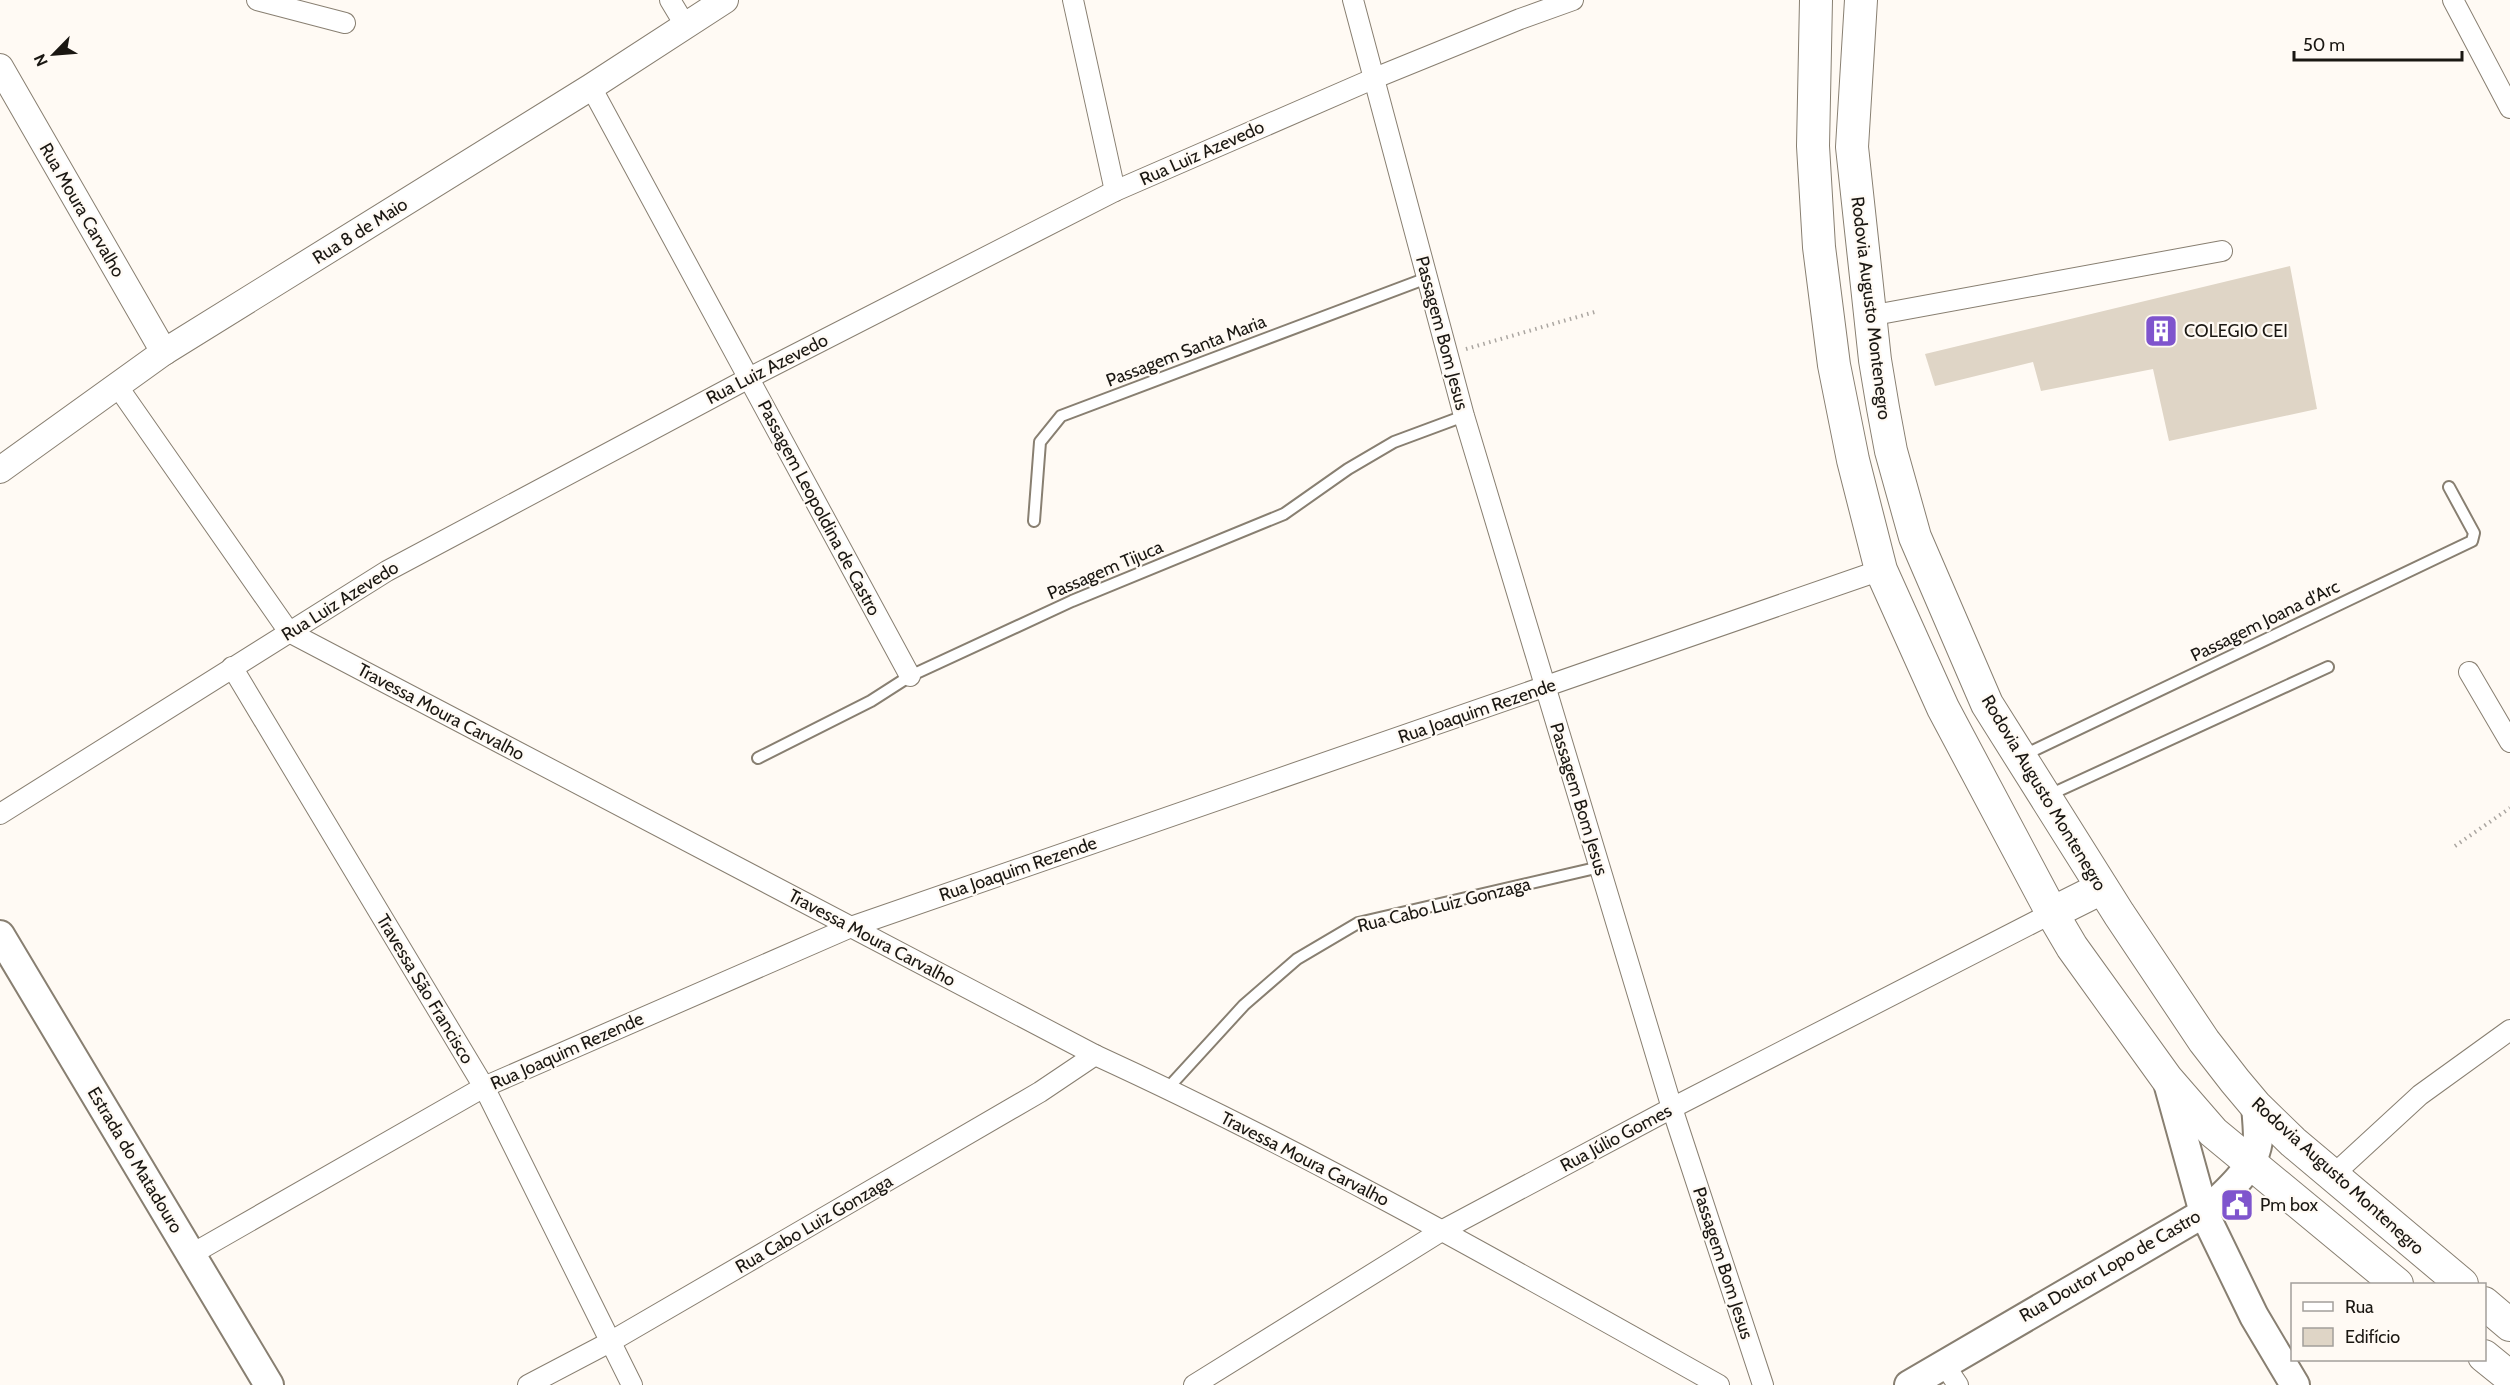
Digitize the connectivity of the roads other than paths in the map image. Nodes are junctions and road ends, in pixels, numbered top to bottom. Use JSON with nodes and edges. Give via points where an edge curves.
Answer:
{"nodes":[{"id":1,"x":670,"y":0,"type":"edge"},
{"id":2,"x":725,"y":0,"type":"edge"},
{"id":3,"x":1073,"y":0,"type":"edge"},
{"id":4,"x":1353,"y":0,"type":"edge"},
{"id":5,"x":1573,"y":0,"type":"edge"},
{"id":6,"x":1816,"y":0,"type":"edge"},
{"id":7,"x":1861,"y":0,"type":"edge"},
{"id":8,"x":2453,"y":0,"type":"edge"},
{"id":9,"x":270,"y":2,"type":"edge"},
{"id":10,"x":345,"y":23,"type":"dead end"},
{"id":11,"x":685,"y":25,"type":"junction"},
{"id":12,"x":0,"y":67,"type":"edge"},
{"id":13,"x":1375,"y":78,"type":"junction"},
{"id":14,"x":591,"y":87,"type":"junction"},
{"id":15,"x":2510,"y":108,"type":"edge"},
{"id":16,"x":1813,"y":146,"type":"junction"},
{"id":17,"x":1852,"y":147,"type":"junction"},
{"id":18,"x":1115,"y":191,"type":"junction"},
{"id":19,"x":2222,"y":251,"type":"dead end"},
{"id":20,"x":1427,"y":278,"type":"junction"},
{"id":21,"x":1869,"y":316,"type":"junction"},
{"id":22,"x":164,"y":352,"type":"junction"},
{"id":23,"x":749,"y":378,"type":"junction"},
{"id":24,"x":118,"y":387,"type":"junction"},
{"id":25,"x":1464,"y":416,"type":"junction"},
{"id":26,"x":2,"y":462,"type":"edge"},
{"id":27,"x":2449,"y":488,"type":"dead end"},
{"id":28,"x":1034,"y":521,"type":"dead end"},
{"id":29,"x":1881,"y":570,"type":"junction"},
{"id":30,"x":289,"y":632,"type":"junction"},
{"id":31,"x":1964,"y":651,"type":"junction"},
{"id":32,"x":232,"y":667,"type":"junction"},
{"id":33,"x":2328,"y":667,"type":"dead end"},
{"id":34,"x":1926,"y":669,"type":"junction"},
{"id":35,"x":2469,"y":672,"type":"dead end"},
{"id":36,"x":910,"y":676,"type":"junction"},
{"id":37,"x":1545,"y":687,"type":"junction"},
{"id":38,"x":2510,"y":742,"type":"edge"},
{"id":39,"x":758,"y":758,"type":"dead end"},
{"id":40,"x":2019,"y":758,"type":"junction"},
{"id":41,"x":2044,"y":798,"type":"junction"},
{"id":42,"x":0,"y":814,"type":"edge"},
{"id":43,"x":1600,"y":867,"type":"junction"},
{"id":44,"x":2102,"y":888,"type":"junction"},
{"id":45,"x":2052,"y":913,"type":"junction"},
{"id":46,"x":851,"y":927,"type":"junction"},
{"id":47,"x":0,"y":935,"type":"edge"},
{"id":48,"x":2510,"y":1030,"type":"edge"},
{"id":49,"x":1095,"y":1055,"type":"junction"},
{"id":50,"x":2167,"y":1079,"type":"junction"},
{"id":51,"x":484,"y":1087,"type":"junction"},
{"id":52,"x":1168,"y":1088,"type":"junction"},
{"id":53,"x":2256,"y":1106,"type":"junction"},
{"id":54,"x":1672,"y":1108,"type":"junction"},
{"id":55,"x":2250,"y":1163,"type":"junction"},
{"id":56,"x":2332,"y":1176,"type":"junction"},
{"id":57,"x":2204,"y":1213,"type":"junction"},
{"id":58,"x":1443,"y":1230,"type":"junction"},
{"id":59,"x":192,"y":1254,"type":"junction"},
{"id":60,"x":2396,"y":1283,"type":"edge"},
{"id":61,"x":2461,"y":1283,"type":"edge"},
{"id":62,"x":2486,"y":1305,"type":"edge"},
{"id":63,"x":2510,"y":1324,"type":"edge"},
{"id":64,"x":610,"y":1342,"type":"junction"},
{"id":65,"x":2486,"y":1358,"type":"edge"},
{"id":66,"x":1951,"y":1374,"type":"edge"},
{"id":67,"x":2510,"y":1377,"type":"edge"},
{"id":68,"x":269,"y":1385,"type":"edge"},
{"id":69,"x":528,"y":1385,"type":"edge"},
{"id":70,"x":632,"y":1385,"type":"edge"},
{"id":71,"x":1194,"y":1385,"type":"edge"},
{"id":72,"x":1719,"y":1385,"type":"edge"},
{"id":73,"x":1763,"y":1385,"type":"edge"},
{"id":74,"x":1909,"y":1385,"type":"edge"},
{"id":75,"x":2295,"y":1385,"type":"edge"}],
"edges":[{"from":1,"to":11,"type":"street"},
{"from":2,"to":11,"type":"street","name":"Rua 8 de Maio"},
{"from":3,"to":18,"type":"street"},
{"from":4,"to":13,"type":"street","name":"Passagem Bom Jesus"},
{"from":5,"to":13,"type":"street","name":"Rua Luiz Azevedo"},
{"from":6,"to":16,"type":"main road"},
{"from":7,"to":17,"type":"main road","name":"Rodovia Augusto Montenegro"},
{"from":8,"to":15,"type":"street"},
{"from":9,"to":10,"type":"street"},
{"from":11,"to":14,"type":"street","name":"Rua 8 de Maio"},
{"from":12,"to":22,"type":"street","name":"Rua Moura Carvalho"},
{"from":13,"to":18,"type":"street","name":"Rua Luiz Azevedo"},
{"from":13,"to":20,"type":"street","name":"Passagem Bom Jesus"},
{"from":14,"to":22,"type":"street","name":"Rua 8 de Maio"},
{"from":14,"to":23,"type":"street","name":"Passagem Leopoldina de Castro"},
{"from":16,"to":17,"type":"main road"},
{"from":16,"to":29,"type":"main road","via":[[1819,247],[1834,365]]},
{"from":17,"to":21,"type":"main road","name":"Rodovia Augusto Montenegro"},
{"from":18,"to":23,"type":"street","name":"Rua Luiz Azevedo"},
{"from":19,"to":21,"type":"street"},
{"from":20,"to":25,"type":"street","name":"Passagem Bom Jesus"},
{"from":20,"to":28,"type":"lane","name":"Passagem Santa Maria","via":[[1061,416],[1040,442]]},
{"from":21,"to":31,"type":"main road","name":"Rodovia Augusto Montenegro","via":[[1891,451],[1915,537]]},
{"from":22,"to":24,"type":"street","name":"Rua 8 de Maio"},
{"from":23,"to":30,"type":"street","name":"Rua Luiz Azevedo","via":[[396,565]]},
{"from":23,"to":36,"type":"street","name":"Passagem Leopoldina de Castro"},
{"from":24,"to":26,"type":"street","name":"Rua 8 de Maio"},
{"from":24,"to":30,"type":"street","name":"Travessa Moura Carvalho"},
{"from":25,"to":36,"type":"lane","name":"Passagem Tijuca","via":[[1394,442],[1284,514],[1072,601]]},
{"from":25,"to":37,"type":"street","name":"Passagem Bom Jesus"},
{"from":27,"to":40,"type":"lane","name":"Passagem Joana d'Arc","via":[[2474,533],[2472,541]]},
{"from":29,"to":34,"type":"main road"},
{"from":29,"to":37,"type":"street","name":"Rua Joaquim Rezende"},
{"from":30,"to":32,"type":"street","name":"Rua Luiz Azevedo"},
{"from":30,"to":46,"type":"street","name":"Travessa Moura Carvalho"},
{"from":31,"to":34,"type":"main road"},
{"from":31,"to":40,"type":"main road","name":"Rodovia Augusto Montenegro","via":[[1987,704]]},
{"from":32,"to":42,"type":"street","name":"Rua Luiz Azevedo"},
{"from":32,"to":51,"type":"street","name":"Travessa São Francisco"},
{"from":33,"to":41,"type":"lane"},
{"from":34,"to":45,"type":"main road"},
{"from":35,"to":38,"type":"street"},
{"from":36,"to":39,"type":"lane","name":"Passagem Tijuca","via":[[871,701]]},
{"from":37,"to":43,"type":"street","name":"Passagem Bom Jesus"},
{"from":37,"to":46,"type":"street","name":"Rua Joaquim Rezende"},
{"from":40,"to":41,"type":"main road","name":"Rodovia Augusto Montenegro"},
{"from":41,"to":44,"type":"main road","name":"Rodovia Augusto Montenegro"},
{"from":43,"to":52,"type":"lane","name":"Rua Cabo Luiz Gonzaga","via":[[1359,923],[1297,959],[1244,1005]]},
{"from":43,"to":54,"type":"street","name":"Passagem Bom Jesus"},
{"from":44,"to":45,"type":"main road"},
{"from":44,"to":53,"type":"main road","name":"Rodovia Augusto Montenegro","via":[[2204,1041]]},
{"from":45,"to":50,"type":"main road"},
{"from":45,"to":54,"type":"street","name":"Rua Júlio Gomes"},
{"from":46,"to":49,"type":"street","name":"Travessa Moura Carvalho"},
{"from":46,"to":51,"type":"street","name":"Rua Joaquim Rezende"},
{"from":47,"to":59,"type":"main road","name":"Estrada do Matadouro"},
{"from":48,"to":56,"type":"street","via":[[2420,1095]]},
{"from":49,"to":52,"type":"street","name":"Travessa Moura Carvalho"},
{"from":49,"to":64,"type":"street","name":"Rua Cabo Luiz Gonzaga","via":[[1040,1092]]},
{"from":50,"to":55,"type":"main road","via":[[2213,1132]]},
{"from":50,"to":57,"type":"main road"},
{"from":51,"to":59,"type":"street","name":"Rua Joaquim Rezende"},
{"from":51,"to":64,"type":"street","name":"Travessa São Francisco"},
{"from":52,"to":58,"type":"street","name":"Travessa Moura Carvalho"},
{"from":53,"to":55,"type":"main road","name":"Rua Doutor Lopo de Castro","via":[[2258,1141]]},
{"from":53,"to":56,"type":"main road","name":"Rodovia Augusto Montenegro"},
{"from":54,"to":58,"type":"street","name":"Rua Júlio Gomes"},
{"from":54,"to":73,"type":"street","name":"Passagem Bom Jesus"},
{"from":55,"to":57,"type":"main road","name":"Rua Doutor Lopo de Castro"},
{"from":55,"to":60,"type":"main road"},
{"from":56,"to":61,"type":"main road","name":"Rodovia Augusto Montenegro"},
{"from":57,"to":66,"type":"main road","name":"Rua Doutor Lopo de Castro"},
{"from":57,"to":75,"type":"main road","via":[[2254,1316]]},
{"from":58,"to":71,"type":"street","name":"Rua Júlio Gomes"},
{"from":58,"to":72,"type":"street","name":"Travessa Moura Carvalho"},
{"from":59,"to":68,"type":"main road","name":"Estrada do Matadouro"},
{"from":62,"to":63,"type":"main road"},
{"from":64,"to":69,"type":"street","name":"Rua Cabo Luiz Gonzaga"},
{"from":64,"to":70,"type":"street","name":"Travessa São Francisco"},
{"from":65,"to":67,"type":"main road"},
{"from":66,"to":74,"type":"main road","name":"Rua Doutor Lopo de Castro"}]}
